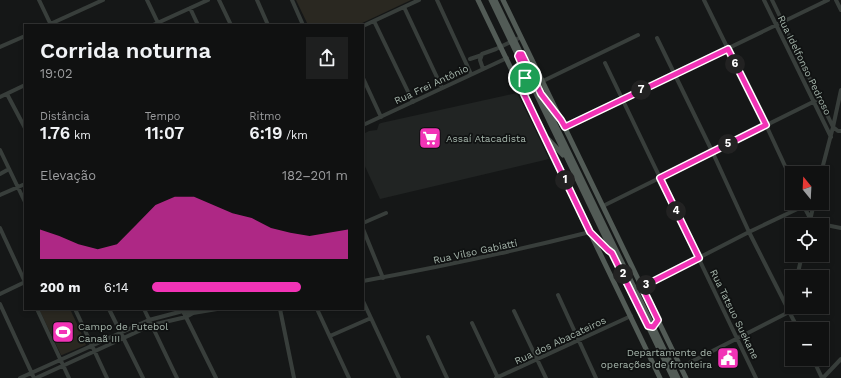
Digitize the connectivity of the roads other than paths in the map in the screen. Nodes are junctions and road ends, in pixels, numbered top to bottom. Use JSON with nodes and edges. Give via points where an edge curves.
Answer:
{"nodes":[{"id":1,"x":39,"y":0,"type":"edge"},
{"id":2,"x":103,"y":0,"type":"edge"},
{"id":3,"x":147,"y":0,"type":"edge"},
{"id":4,"x":208,"y":0,"type":"edge"},
{"id":5,"x":219,"y":0,"type":"edge"},
{"id":6,"x":257,"y":0,"type":"edge"},
{"id":7,"x":292,"y":0,"type":"edge"},
{"id":8,"x":419,"y":0,"type":"edge"},
{"id":9,"x":437,"y":0,"type":"edge"},
{"id":10,"x":490,"y":0,"type":"edge"},
{"id":11,"x":495,"y":0,"type":"edge"},
{"id":12,"x":503,"y":0,"type":"edge"},
{"id":13,"x":704,"y":0,"type":"edge"},
{"id":14,"x":764,"y":0,"type":"edge"},
{"id":15,"x":772,"y":0,"type":"edge"},
{"id":16,"x":828,"y":0,"type":"edge"},
{"id":17,"x":836,"y":0,"type":"edge"},
{"id":18,"x":479,"y":1,"type":"edge"},
{"id":19,"x":404,"y":7,"type":"junction"},
{"id":20,"x":190,"y":8,"type":"junction"},
{"id":21,"x":841,"y":10,"type":"edge"},
{"id":22,"x":374,"y":21,"type":"junction"},
{"id":23,"x":782,"y":22,"type":"junction"},
{"id":24,"x":50,"y":24,"type":"edge"},
{"id":25,"x":52,"y":24,"type":"edge"},
{"id":26,"x":157,"y":24,"type":"edge"},
{"id":27,"x":198,"y":24,"type":"edge"},
{"id":28,"x":231,"y":24,"type":"edge"},
{"id":29,"x":268,"y":24,"type":"edge"},
{"id":30,"x":303,"y":24,"type":"edge"},
{"id":31,"x":776,"y":25,"type":"junction"},
{"id":32,"x":364,"y":26,"type":"edge"},
{"id":33,"x":638,"y":35,"type":"dead end"},
{"id":34,"x":24,"y":36,"type":"edge"},
{"id":35,"x":521,"y":37,"type":"junction"},
{"id":36,"x":657,"y":38,"type":"dead end"},
{"id":37,"x":513,"y":41,"type":"junction"},
{"id":38,"x":501,"y":46,"type":"junction"},
{"id":39,"x":0,"y":47,"type":"edge"},
{"id":40,"x":728,"y":49,"type":"junction"},
{"id":41,"x":482,"y":54,"type":"junction"},
{"id":42,"x":520,"y":55,"type":"junction"},
{"id":43,"x":507,"y":58,"type":"junction"},
{"id":44,"x":470,"y":59,"type":"dead end"},
{"id":45,"x":605,"y":63,"type":"dead end"},
{"id":46,"x":483,"y":69,"type":"junction"},
{"id":47,"x":472,"y":74,"type":"junction"},
{"id":48,"x":526,"y":74,"type":"junction"},
{"id":49,"x":674,"y":74,"type":"junction"},
{"id":50,"x":364,"y":80,"type":"edge"},
{"id":51,"x":542,"y":81,"type":"junction"},
{"id":52,"x":24,"y":86,"type":"edge"},
{"id":53,"x":442,"y":88,"type":"junction"},
{"id":54,"x":522,"y":90,"type":"junction"},
{"id":55,"x":841,"y":90,"type":"edge"},
{"id":56,"x":7,"y":94,"type":"junction"},
{"id":57,"x":541,"y":94,"type":"junction"},
{"id":58,"x":0,"y":97,"type":"edge"},
{"id":59,"x":622,"y":99,"type":"junction"},
{"id":60,"x":819,"y":99,"type":"junction"},
{"id":61,"x":413,"y":102,"type":"junction"},
{"id":62,"x":814,"y":102,"type":"junction"},
{"id":63,"x":381,"y":117,"type":"junction"},
{"id":64,"x":561,"y":120,"type":"junction"},
{"id":65,"x":364,"y":125,"type":"edge"},
{"id":66,"x":766,"y":125,"type":"junction"},
{"id":67,"x":24,"y":126,"type":"edge"},
{"id":68,"x":565,"y":127,"type":"junction"},
{"id":69,"x":833,"y":127,"type":"junction"},
{"id":70,"x":841,"y":131,"type":"edge"},
{"id":71,"x":544,"y":136,"type":"junction"},
{"id":72,"x":831,"y":137,"type":"junction"},
{"id":73,"x":0,"y":150,"type":"edge"},
{"id":74,"x":712,"y":152,"type":"junction"},
{"id":75,"x":567,"y":159,"type":"junction"},
{"id":76,"x":785,"y":166,"type":"edge"},
{"id":77,"x":823,"y":166,"type":"edge"},
{"id":78,"x":10,"y":169,"type":"junction"},
{"id":79,"x":0,"y":174,"type":"edge"},
{"id":80,"x":660,"y":178,"type":"junction"},
{"id":81,"x":24,"y":184,"type":"edge"},
{"id":82,"x":18,"y":187,"type":"junction"},
{"id":83,"x":0,"y":195,"type":"edge"},
{"id":84,"x":24,"y":200,"type":"edge"},
{"id":85,"x":603,"y":206,"type":"junction"},
{"id":86,"x":792,"y":210,"type":"edge"},
{"id":87,"x":806,"y":210,"type":"edge"},
{"id":88,"x":812,"y":210,"type":"edge"},
{"id":89,"x":386,"y":213,"type":"dead end"},
{"id":90,"x":810,"y":218,"type":"joint"},
{"id":91,"x":364,"y":223,"type":"edge"},
{"id":92,"x":829,"y":226,"type":"edge"},
{"id":93,"x":0,"y":228,"type":"edge"},
{"id":94,"x":841,"y":228,"type":"edge"},
{"id":95,"x":364,"y":231,"type":"edge"},
{"id":96,"x":590,"y":232,"type":"junction"},
{"id":97,"x":750,"y":232,"type":"junction"},
{"id":98,"x":612,"y":253,"type":"junction"},
{"id":99,"x":699,"y":258,"type":"junction"},
{"id":100,"x":383,"y":278,"type":"junction"},
{"id":101,"x":24,"y":280,"type":"edge"},
{"id":102,"x":364,"y":281,"type":"edge"},
{"id":103,"x":24,"y":282,"type":"edge"},
{"id":104,"x":642,"y":287,"type":"junction"},
{"id":105,"x":0,"y":294,"type":"edge"},
{"id":106,"x":558,"y":295,"type":"dead end"},
{"id":107,"x":364,"y":303,"type":"edge"},
{"id":108,"x":0,"y":304,"type":"edge"},
{"id":109,"x":785,"y":304,"type":"edge"},
{"id":110,"x":37,"y":310,"type":"edge"},
{"id":111,"x":75,"y":310,"type":"edge"},
{"id":112,"x":109,"y":310,"type":"edge"},
{"id":113,"x":144,"y":310,"type":"edge"},
{"id":114,"x":183,"y":310,"type":"edge"},
{"id":115,"x":211,"y":310,"type":"edge"},
{"id":116,"x":280,"y":310,"type":"edge"},
{"id":117,"x":318,"y":310,"type":"edge"},
{"id":118,"x":514,"y":311,"type":"dead end"},
{"id":119,"x":193,"y":313,"type":"junction"},
{"id":120,"x":785,"y":314,"type":"edge"},
{"id":121,"x":631,"y":316,"type":"junction"},
{"id":122,"x":186,"y":317,"type":"junction"},
{"id":123,"x":371,"y":318,"type":"junction"},
{"id":124,"x":149,"y":320,"type":"junction"},
{"id":125,"x":658,"y":320,"type":"junction"},
{"id":126,"x":472,"y":323,"type":"dead end"},
{"id":127,"x":152,"y":325,"type":"junction"},
{"id":128,"x":650,"y":327,"type":"junction"},
{"id":129,"x":120,"y":333,"type":"junction"},
{"id":130,"x":330,"y":336,"type":"junction"},
{"id":131,"x":428,"y":337,"type":"dead end"},
{"id":132,"x":123,"y":338,"type":"junction"},
{"id":133,"x":737,"y":338,"type":"junction"},
{"id":134,"x":579,"y":340,"type":"junction"},
{"id":135,"x":92,"y":346,"type":"junction"},
{"id":136,"x":95,"y":351,"type":"junction"},
{"id":137,"x":665,"y":353,"type":"junction"},
{"id":138,"x":537,"y":359,"type":"junction"},
{"id":139,"x":841,"y":359,"type":"edge"},
{"id":140,"x":61,"y":360,"type":"junction"},
{"id":141,"x":63,"y":366,"type":"junction"},
{"id":142,"x":817,"y":366,"type":"edge"},
{"id":143,"x":681,"y":367,"type":"junction"},
{"id":144,"x":31,"y":373,"type":"junction"},
{"id":145,"x":20,"y":378,"type":"edge"},
{"id":146,"x":35,"y":378,"type":"edge"},
{"id":147,"x":69,"y":378,"type":"edge"},
{"id":148,"x":107,"y":378,"type":"edge"},
{"id":149,"x":143,"y":378,"type":"edge"},
{"id":150,"x":178,"y":378,"type":"edge"},
{"id":151,"x":216,"y":378,"type":"edge"},
{"id":152,"x":294,"y":378,"type":"edge"},
{"id":153,"x":349,"y":378,"type":"edge"},
{"id":154,"x":399,"y":378,"type":"edge"},
{"id":155,"x":447,"y":378,"type":"edge"},
{"id":156,"x":497,"y":378,"type":"edge"},
{"id":157,"x":546,"y":378,"type":"edge"},
{"id":158,"x":596,"y":378,"type":"edge"},
{"id":159,"x":660,"y":378,"type":"edge"},
{"id":160,"x":672,"y":378,"type":"edge"},
{"id":161,"x":678,"y":378,"type":"edge"},
{"id":162,"x":686,"y":378,"type":"edge"},
{"id":163,"x":756,"y":378,"type":"edge"},
{"id":164,"x":823,"y":378,"type":"edge"}],
"edges":[{"from":1,"to":24,"type":"street"},
{"from":2,"to":25,"type":"street"},
{"from":3,"to":26,"type":"street"},
{"from":4,"to":20,"type":"street"},
{"from":5,"to":28,"type":"street"},
{"from":6,"to":29,"type":"street"},
{"from":7,"to":30,"type":"street"},
{"from":8,"to":19,"type":"street"},
{"from":9,"to":47,"type":"street"},
{"from":10,"to":37,"type":"main road"},
{"from":11,"to":37,"type":"main road"},
{"from":12,"to":35,"type":"main road"},
{"from":13,"to":40,"type":"street"},
{"from":14,"to":31,"type":"street","name":"Rua Idelfonso Pedroso"},
{"from":15,"to":23,"type":"street","name":"Rua Idelfonso Pedroso"},
{"from":16,"to":23,"type":"street"},
{"from":17,"to":21,"type":"street"},
{"from":18,"to":38,"type":"main road"},
{"from":19,"to":22,"type":"street"},
{"from":19,"to":53,"type":"street"},
{"from":20,"to":26,"type":"street"},
{"from":20,"to":27,"type":"street"},
{"from":22,"to":32,"type":"street"},
{"from":22,"to":61,"type":"street"},
{"from":23,"to":31,"type":"street"},
{"from":23,"to":60,"type":"street","name":"Rua Idelfonso Pedroso"},
{"from":31,"to":40,"type":"street"},
{"from":31,"to":62,"type":"street","name":"Rua Idelfonso Pedroso"},
{"from":33,"to":51,"type":"street"},
{"from":34,"to":39,"type":"street"},
{"from":35,"to":37,"type":"street"},
{"from":35,"to":51,"type":"main road"},
{"from":36,"to":49,"type":"street"},
{"from":37,"to":38,"type":"street"},
{"from":37,"to":42,"type":"main road"},
{"from":38,"to":41,"type":"street"},
{"from":38,"to":43,"type":"main road"},
{"from":40,"to":49,"type":"street"},
{"from":40,"to":66,"type":"street"},
{"from":41,"to":44,"type":"street"},
{"from":41,"to":46,"type":"street","via":[[480,60]]},
{"from":42,"to":48,"type":"main road"},
{"from":42,"to":57,"type":"main road"},
{"from":43,"to":46,"type":"street","name":"Rua Frei Antônio"},
{"from":43,"to":54,"type":"main road"},
{"from":45,"to":59,"type":"street","name":"Rua Tatsuo Suekane"},
{"from":46,"to":47,"type":"street","name":"Rua Frei Antônio"},
{"from":47,"to":53,"type":"street","name":"Rua Frei Antônio"},
{"from":48,"to":54,"type":"main road"},
{"from":48,"to":75,"type":"main road"},
{"from":49,"to":59,"type":"street"},
{"from":49,"to":74,"type":"street"},
{"from":50,"to":63,"type":"street"},
{"from":51,"to":64,"type":"main road"},
{"from":52,"to":56,"type":"street"},
{"from":53,"to":61,"type":"street","name":"Rua Frei Antônio"},
{"from":54,"to":71,"type":"main road"},
{"from":55,"to":69,"type":"street"},
{"from":56,"to":58,"type":"street"},
{"from":56,"to":67,"type":"street"},
{"from":57,"to":64,"type":"main road"},
{"from":57,"to":128,"type":"main road","via":[[635,290]]},
{"from":59,"to":68,"type":"street"},
{"from":59,"to":80,"type":"street","name":"Rua Tatsuo Suekane"},
{"from":60,"to":62,"type":"street"},
{"from":60,"to":69,"type":"street","name":"Rua Idelfonso Pedroso"},
{"from":61,"to":63,"type":"street","name":"Rua Frei Antônio"},
{"from":62,"to":66,"type":"street"},
{"from":62,"to":72,"type":"street","name":"Rua Idelfonso Pedroso"},
{"from":63,"to":65,"type":"street","name":"Rua Frei Antônio"},
{"from":64,"to":68,"type":"main road"},
{"from":66,"to":74,"type":"street"},
{"from":66,"to":76,"type":"street"},
{"from":68,"to":85,"type":"main road"},
{"from":69,"to":70,"type":"street","name":"Rua Idelfonso Pedroso"},
{"from":69,"to":72,"type":"street"},
{"from":71,"to":75,"type":"main road"},
{"from":71,"to":96,"type":"main road"},
{"from":72,"to":77,"type":"street"},
{"from":73,"to":78,"type":"street"},
{"from":74,"to":80,"type":"street"},
{"from":74,"to":97,"type":"street"},
{"from":75,"to":98,"type":"main road"},
{"from":78,"to":79,"type":"street"},
{"from":78,"to":82,"type":"street"},
{"from":80,"to":85,"type":"street"},
{"from":80,"to":99,"type":"street","name":"Rua Tatsuo Suekane"},
{"from":81,"to":82,"type":"street"},
{"from":82,"to":83,"type":"street"},
{"from":82,"to":84,"type":"street"},
{"from":85,"to":104,"type":"main road"},
{"from":86,"to":97,"type":"street"},
{"from":87,"to":90,"type":"street"},
{"from":88,"to":90,"type":"street"},
{"from":89,"to":91,"type":"street"},
{"from":92,"to":94,"type":"street"},
{"from":93,"to":101,"type":"street"},
{"from":95,"to":100,"type":"street"},
{"from":96,"to":98,"type":"main road"},
{"from":96,"to":100,"type":"street","name":"Rua Vilso Gabiatti"},
{"from":96,"to":121,"type":"main road"},
{"from":97,"to":99,"type":"street"},
{"from":97,"to":109,"type":"street"},
{"from":98,"to":128,"type":"main road"},
{"from":99,"to":104,"type":"street"},
{"from":99,"to":133,"type":"street","name":"Rua Tatsuo Suekane"},
{"from":100,"to":102,"type":"street","name":"Rua Vilso Gabiatti"},
{"from":103,"to":105,"type":"street"},
{"from":104,"to":125,"type":"main road"},
{"from":106,"to":134,"type":"street"},
{"from":107,"to":123,"type":"street"},
{"from":108,"to":144,"type":"street"},
{"from":110,"to":140,"type":"street"},
{"from":111,"to":135,"type":"street"},
{"from":112,"to":129,"type":"street"},
{"from":113,"to":124,"type":"street"},
{"from":114,"to":119,"type":"street"},
{"from":114,"to":122,"type":"street"},
{"from":114,"to":124,"type":"street"},
{"from":115,"to":119,"type":"street"},
{"from":116,"to":152,"type":"street"},
{"from":117,"to":130,"type":"street"},
{"from":118,"to":138,"type":"street"},
{"from":119,"to":122,"type":"street"},
{"from":120,"to":133,"type":"street"},
{"from":121,"to":134,"type":"street","name":"Rua dos Abacateiros"},
{"from":121,"to":159,"type":"main road"},
{"from":122,"to":127,"type":"street"},
{"from":122,"to":151,"type":"street"},
{"from":123,"to":130,"type":"street"},
{"from":123,"to":154,"type":"street"},
{"from":124,"to":127,"type":"street"},
{"from":124,"to":129,"type":"street"},
{"from":125,"to":128,"type":"main road"},
{"from":125,"to":143,"type":"main road"},
{"from":126,"to":156,"type":"street"},
{"from":127,"to":132,"type":"street"},
{"from":127,"to":150,"type":"street"},
{"from":128,"to":137,"type":"main road"},
{"from":128,"to":160,"type":"main road"},
{"from":129,"to":132,"type":"street"},
{"from":129,"to":135,"type":"street"},
{"from":130,"to":153,"type":"street"},
{"from":131,"to":155,"type":"street"},
{"from":132,"to":136,"type":"street"},
{"from":132,"to":149,"type":"street"},
{"from":133,"to":143,"type":"street"},
{"from":133,"to":163,"type":"street","name":"Rua Tatsuo Suekane"},
{"from":134,"to":138,"type":"street","name":"Rua dos Abacateiros"},
{"from":134,"to":158,"type":"street"},
{"from":135,"to":136,"type":"street"},
{"from":135,"to":140,"type":"street"},
{"from":136,"to":141,"type":"street"},
{"from":136,"to":148,"type":"street"},
{"from":137,"to":143,"type":"main road"},
{"from":137,"to":161,"type":"main road"},
{"from":138,"to":156,"type":"street","name":"Rua dos Abacateiros"},
{"from":138,"to":157,"type":"street"},
{"from":139,"to":164,"type":"street"},
{"from":140,"to":141,"type":"street"},
{"from":140,"to":144,"type":"street"},
{"from":141,"to":146,"type":"street"},
{"from":141,"to":147,"type":"street"},
{"from":142,"to":164,"type":"street"},
{"from":143,"to":162,"type":"main road"},
{"from":144,"to":145,"type":"street"},
{"from":144,"to":146,"type":"street"}]}
